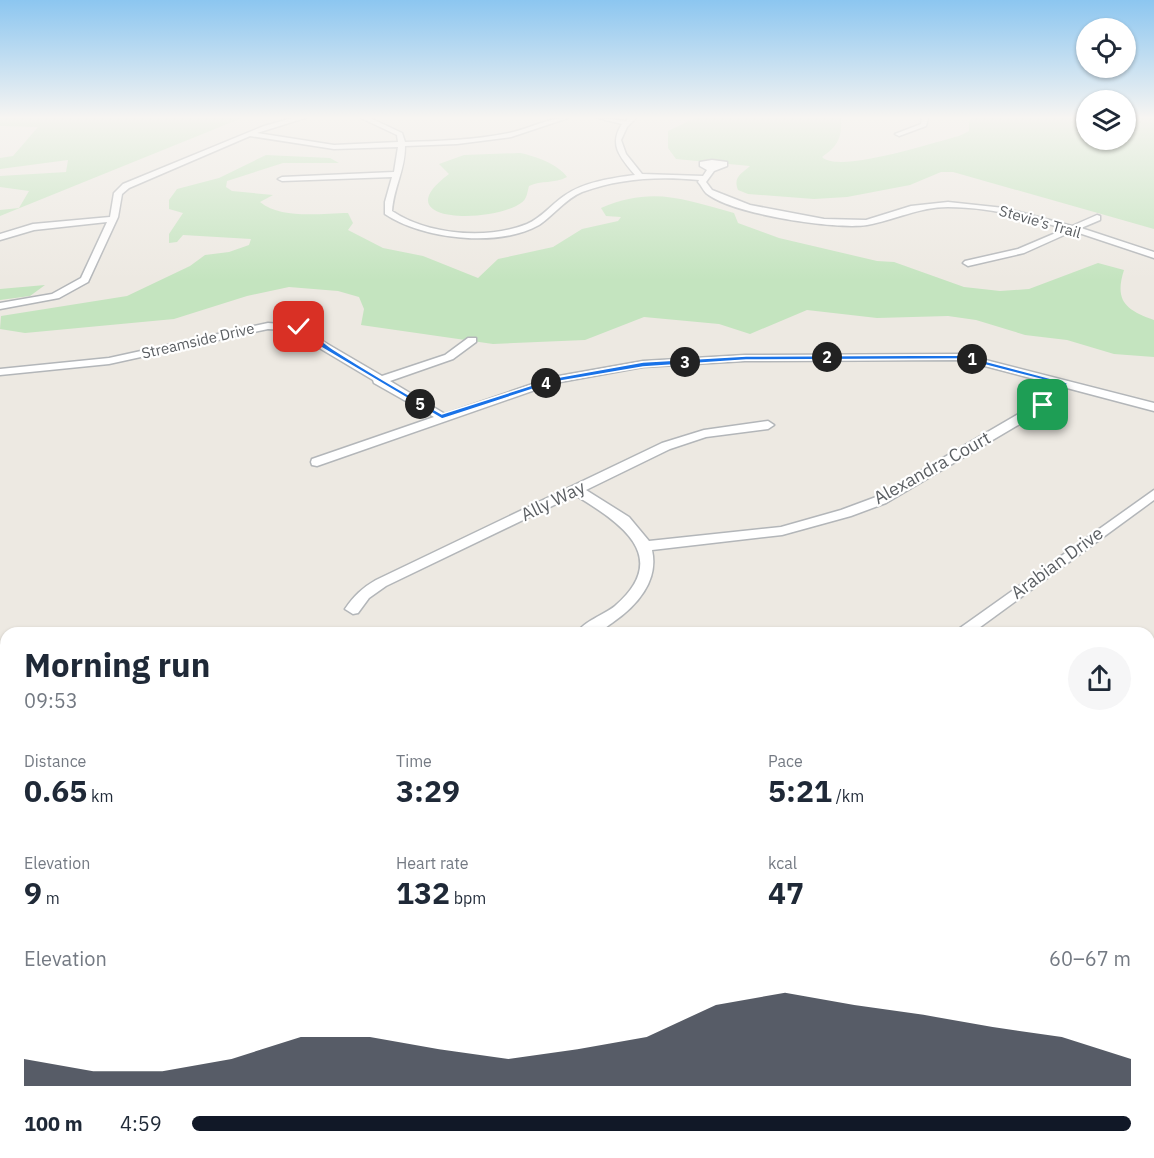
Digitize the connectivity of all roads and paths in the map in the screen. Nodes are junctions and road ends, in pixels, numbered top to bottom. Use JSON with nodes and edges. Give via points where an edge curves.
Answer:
{"nodes":[{"id":1,"x":159,"y":172,"type":"edge"},
{"id":2,"x":637,"y":172,"type":"edge"},
{"id":3,"x":708,"y":172,"type":"edge"},
{"id":4,"x":399,"y":174,"type":"joint"},
{"id":5,"x":640,"y":176,"type":"junction"},
{"id":6,"x":703,"y":178,"type":"junction"},
{"id":7,"x":282,"y":179,"type":"dead end"},
{"id":8,"x":1097,"y":218,"type":"dead end"},
{"id":9,"x":113,"y":219,"type":"junction"},
{"id":10,"x":1072,"y":230,"type":"junction"},
{"id":11,"x":0,"y":237,"type":"edge"},
{"id":12,"x":1154,"y":255,"type":"edge"},
{"id":13,"x":968,"y":263,"type":"dead end"},
{"id":14,"x":0,"y":306,"type":"edge"},
{"id":15,"x":472,"y":340,"type":"dead end"},
{"id":16,"x":0,"y":372,"type":"edge"},
{"id":17,"x":378,"y":381,"type":"junction"},
{"id":18,"x":1064,"y":383,"type":"junction"},
{"id":19,"x":1154,"y":407,"type":"edge"},
{"id":20,"x":442,"y":417,"type":"junction"},
{"id":21,"x":768,"y":425,"type":"dead end"},
{"id":22,"x":317,"y":462,"type":"dead end"},
{"id":23,"x":577,"y":490,"type":"junction"},
{"id":24,"x":1154,"y":494,"type":"edge"},
{"id":25,"x":644,"y":546,"type":"junction"},
{"id":26,"x":353,"y":609,"type":"dead end"},
{"id":27,"x":596,"y":627,"type":"edge"},
{"id":28,"x":969,"y":627,"type":"edge"}],
"edges":[{"from":1,"to":9,"type":"street","via":[[118,193]]},
{"from":2,"to":5,"type":"street"},
{"from":3,"to":6,"type":"street"},
{"from":4,"to":5,"type":"street","via":[[388,204],[388,212],[397,221],[419,229],[470,233],[529,225],[577,191]]},
{"from":4,"to":7,"type":"street"},
{"from":5,"to":6,"type":"street"},
{"from":6,"to":10,"type":"street","name":"Stevie’s Trail","via":[[703,188],[722,200],[818,221],[872,222],[916,208],[956,205],[1010,212]]},
{"from":8,"to":10,"type":"street"},
{"from":9,"to":11,"type":"street","via":[[33,227]]},
{"from":9,"to":14,"type":"street","via":[[89,275],[80,285],[55,296]]},
{"from":10,"to":12,"type":"street","name":"Stevie’s Trail"},
{"from":10,"to":13,"type":"street","via":[[1021,251]]},
{"from":15,"to":17,"type":"street","via":[[448,357]]},
{"from":16,"to":17,"type":"street","name":"Streamside Drive","via":[[101,363],[256,327],[282,325],[306,330],[320,344]]},
{"from":17,"to":20,"type":"street","name":"Streamside Drive"},
{"from":18,"to":19,"type":"street"},
{"from":18,"to":20,"type":"street","via":[[962,357],[746,358],[643,364],[554,380]]},
{"from":18,"to":25,"type":"street","name":"Alexandra Court","via":[[1043,405],[881,500],[782,531]]},
{"from":20,"to":22,"type":"street"},
{"from":21,"to":23,"type":"street","name":"Ally Way","via":[[682,440]]},
{"from":23,"to":25,"type":"street","via":[[614,514]]},
{"from":23,"to":26,"type":"street","name":"Ally Way","via":[[381,583],[364,594]]},
{"from":24,"to":28,"type":"street","name":"Arabian Drive"},
{"from":25,"to":27,"type":"street","via":[[646,567],[642,584],[630,602]]}]}
